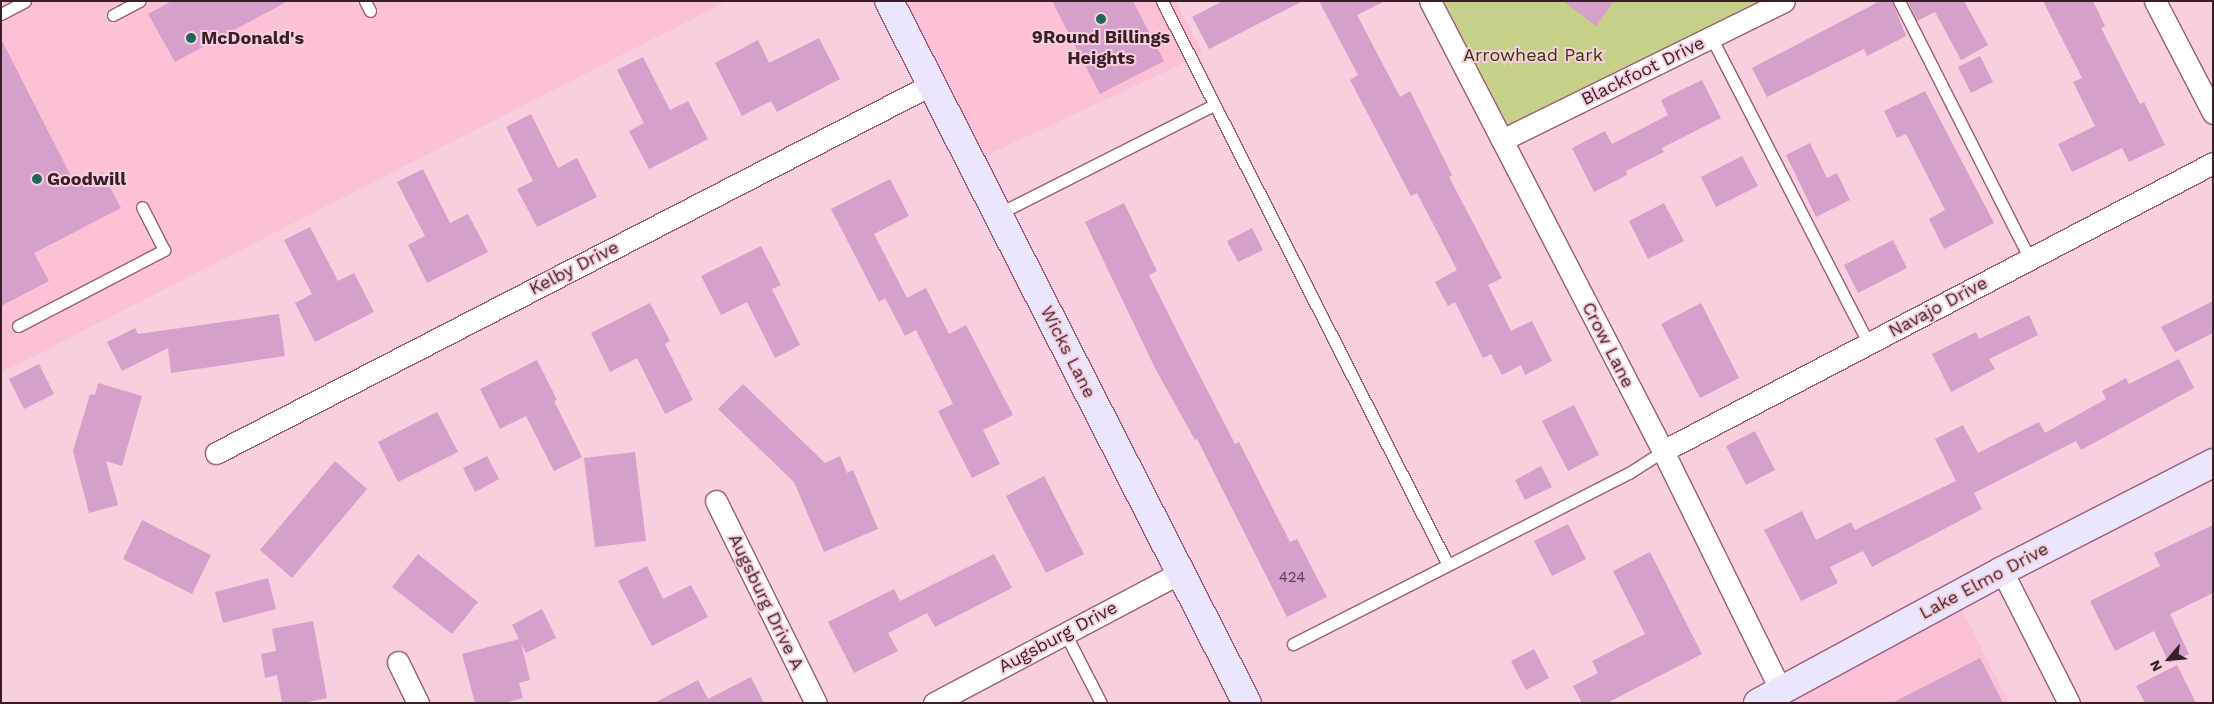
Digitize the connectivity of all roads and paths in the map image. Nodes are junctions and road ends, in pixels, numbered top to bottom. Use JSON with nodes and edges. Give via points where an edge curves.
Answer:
{"nodes":[{"id":1,"x":25,"y":1,"type":"edge"},
{"id":2,"x":139,"y":1,"type":"edge"},
{"id":3,"x":889,"y":1,"type":"edge"},
{"id":4,"x":1162,"y":1,"type":"edge"},
{"id":5,"x":1430,"y":1,"type":"edge"},
{"id":6,"x":1784,"y":1,"type":"edge"},
{"id":7,"x":1900,"y":1,"type":"edge"},
{"id":8,"x":2155,"y":1,"type":"edge"},
{"id":9,"x":1,"y":14,"type":"edge"},
{"id":10,"x":113,"y":15,"type":"dead end"},
{"id":11,"x":1711,"y":37,"type":"junction"},
{"id":12,"x":932,"y":84,"type":"junction"},
{"id":13,"x":1214,"y":105,"type":"junction"},
{"id":14,"x":2213,"y":113,"type":"edge"},
{"id":15,"x":1502,"y":140,"type":"junction"},
{"id":16,"x":2213,"y":163,"type":"edge"},
{"id":17,"x":142,"y":207,"type":"dead end"},
{"id":18,"x":998,"y":214,"type":"junction"},
{"id":19,"x":2030,"y":259,"type":"junction"},
{"id":20,"x":18,"y":326,"type":"dead end"},
{"id":21,"x":1868,"y":343,"type":"junction"},
{"id":22,"x":1663,"y":451,"type":"junction"},
{"id":23,"x":216,"y":453,"type":"dead end"},
{"id":24,"x":2213,"y":463,"type":"edge"},
{"id":25,"x":716,"y":501,"type":"dead end"},
{"id":26,"x":1448,"y":565,"type":"junction"},
{"id":27,"x":2002,"y":571,"type":"junction"},
{"id":28,"x":1181,"y":572,"type":"junction"},
{"id":29,"x":1065,"y":633,"type":"junction"},
{"id":30,"x":1293,"y":644,"type":"dead end"},
{"id":31,"x":398,"y":662,"type":"dead end"},
{"id":32,"x":1769,"y":697,"type":"edge"},
{"id":33,"x":418,"y":703,"type":"edge"},
{"id":34,"x":816,"y":703,"type":"edge"},
{"id":35,"x":934,"y":703,"type":"edge"},
{"id":36,"x":1101,"y":703,"type":"edge"},
{"id":37,"x":1247,"y":703,"type":"edge"},
{"id":38,"x":2070,"y":703,"type":"edge"}],
"edges":[{"from":1,"to":9,"type":"lane"},
{"from":2,"to":10,"type":"lane"},
{"from":3,"to":12,"type":"main road","name":"Wicks Lane"},
{"from":4,"to":13,"type":"lane"},
{"from":5,"to":15,"type":"street","name":"Crow Lane"},
{"from":6,"to":11,"type":"street","name":"Blackfoot Drive"},
{"from":7,"to":19,"type":"lane"},
{"from":8,"to":14,"type":"street"},
{"from":11,"to":15,"type":"street","name":"Blackfoot Drive"},
{"from":11,"to":21,"type":"lane"},
{"from":12,"to":18,"type":"main road","name":"Wicks Lane"},
{"from":12,"to":23,"type":"street","name":"Kelby Drive"},
{"from":13,"to":18,"type":"lane"},
{"from":13,"to":26,"type":"lane"},
{"from":15,"to":22,"type":"street","name":"Crow Lane"},
{"from":16,"to":19,"type":"street","name":"Navajo Drive"},
{"from":17,"to":20,"type":"lane","via":[[164,250]]},
{"from":18,"to":28,"type":"main road","name":"Wicks Lane"},
{"from":19,"to":21,"type":"street","name":"Navajo Drive"},
{"from":21,"to":22,"type":"street","name":"Navajo Drive"},
{"from":22,"to":26,"type":"lane","via":[[1629,473]]},
{"from":22,"to":32,"type":"street","name":"Crow Lane"},
{"from":24,"to":27,"type":"main road","name":"Lake Elmo Drive"},
{"from":25,"to":34,"type":"street","name":"Augsburg Drive A"},
{"from":26,"to":30,"type":"lane"},
{"from":27,"to":32,"type":"main road","name":"Lake Elmo Drive"},
{"from":27,"to":38,"type":"street"},
{"from":28,"to":29,"type":"street","name":"Augsburg Drive"},
{"from":28,"to":37,"type":"main road","name":"Wicks Lane"},
{"from":29,"to":35,"type":"street","name":"Augsburg Drive"},
{"from":29,"to":36,"type":"lane"},
{"from":31,"to":33,"type":"street"}]}
